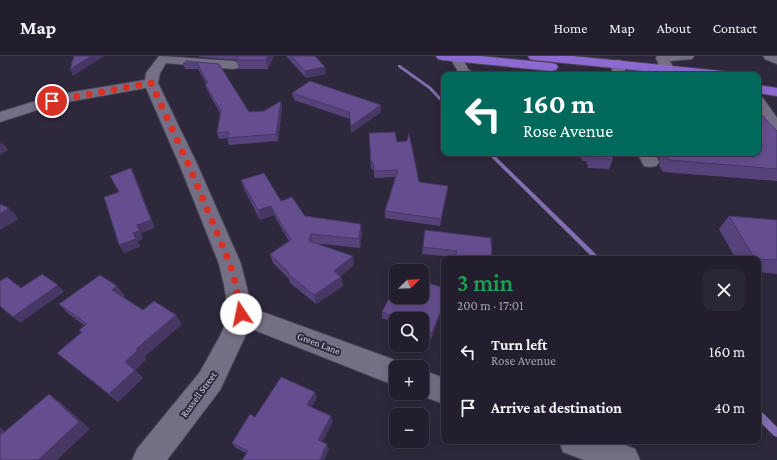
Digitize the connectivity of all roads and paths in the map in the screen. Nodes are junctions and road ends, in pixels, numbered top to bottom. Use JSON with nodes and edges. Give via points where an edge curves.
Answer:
{"nodes":[{"id":1,"x":442,"y":56,"type":"edge"},
{"id":2,"x":534,"y":56,"type":"edge"},
{"id":3,"x":688,"y":56,"type":"edge"},
{"id":4,"x":769,"y":56,"type":"edge"},
{"id":5,"x":164,"y":57,"type":"edge"},
{"id":6,"x":455,"y":57,"type":"edge"},
{"id":7,"x":777,"y":60,"type":"edge"},
{"id":8,"x":233,"y":65,"type":"dead end"},
{"id":9,"x":466,"y":72,"type":"edge"},
{"id":10,"x":621,"y":72,"type":"edge"},
{"id":11,"x":669,"y":72,"type":"edge"},
{"id":12,"x":761,"y":79,"type":"edge"},
{"id":13,"x":777,"y":80,"type":"edge"},
{"id":14,"x":151,"y":83,"type":"junction"},
{"id":15,"x":761,"y":89,"type":"edge"},
{"id":16,"x":777,"y":92,"type":"edge"},
{"id":17,"x":761,"y":105,"type":"edge"},
{"id":18,"x":0,"y":117,"type":"edge"},
{"id":19,"x":777,"y":128,"type":"edge"},
{"id":20,"x":241,"y":314,"type":"junction"},
{"id":21,"x":389,"y":370,"type":"edge"},
{"id":22,"x":429,"y":386,"type":"edge"},
{"id":23,"x":441,"y":390,"type":"edge"},
{"id":24,"x":582,"y":444,"type":"edge"},
{"id":25,"x":148,"y":460,"type":"edge"},
{"id":26,"x":624,"y":460,"type":"edge"}],
"edges":[{"from":1,"to":6,"type":"highway"},
{"from":2,"to":10,"type":"highway"},
{"from":3,"to":11,"type":"street","via":[[662,58]]},
{"from":4,"to":7,"type":"street"},
{"from":5,"to":8,"type":"street"},
{"from":5,"to":14,"type":"street","via":[[153,73]]},
{"from":6,"to":9,"type":"street"},
{"from":6,"to":10,"type":"highway"},
{"from":10,"to":11,"type":"highway"},
{"from":12,"to":13,"type":"highway"},
{"from":14,"to":18,"type":"street","via":[[52,101],[19,109]]},
{"from":14,"to":20,"type":"street","via":[[230,264]]},
{"from":15,"to":16,"type":"highway"},
{"from":17,"to":19,"type":"street"},
{"from":20,"to":21,"type":"street","name":"Green Lane"},
{"from":20,"to":25,"type":"street","name":"Russell Street","via":[[210,381]]},
{"from":22,"to":23,"type":"street"},
{"from":24,"to":26,"type":"street"}]}
